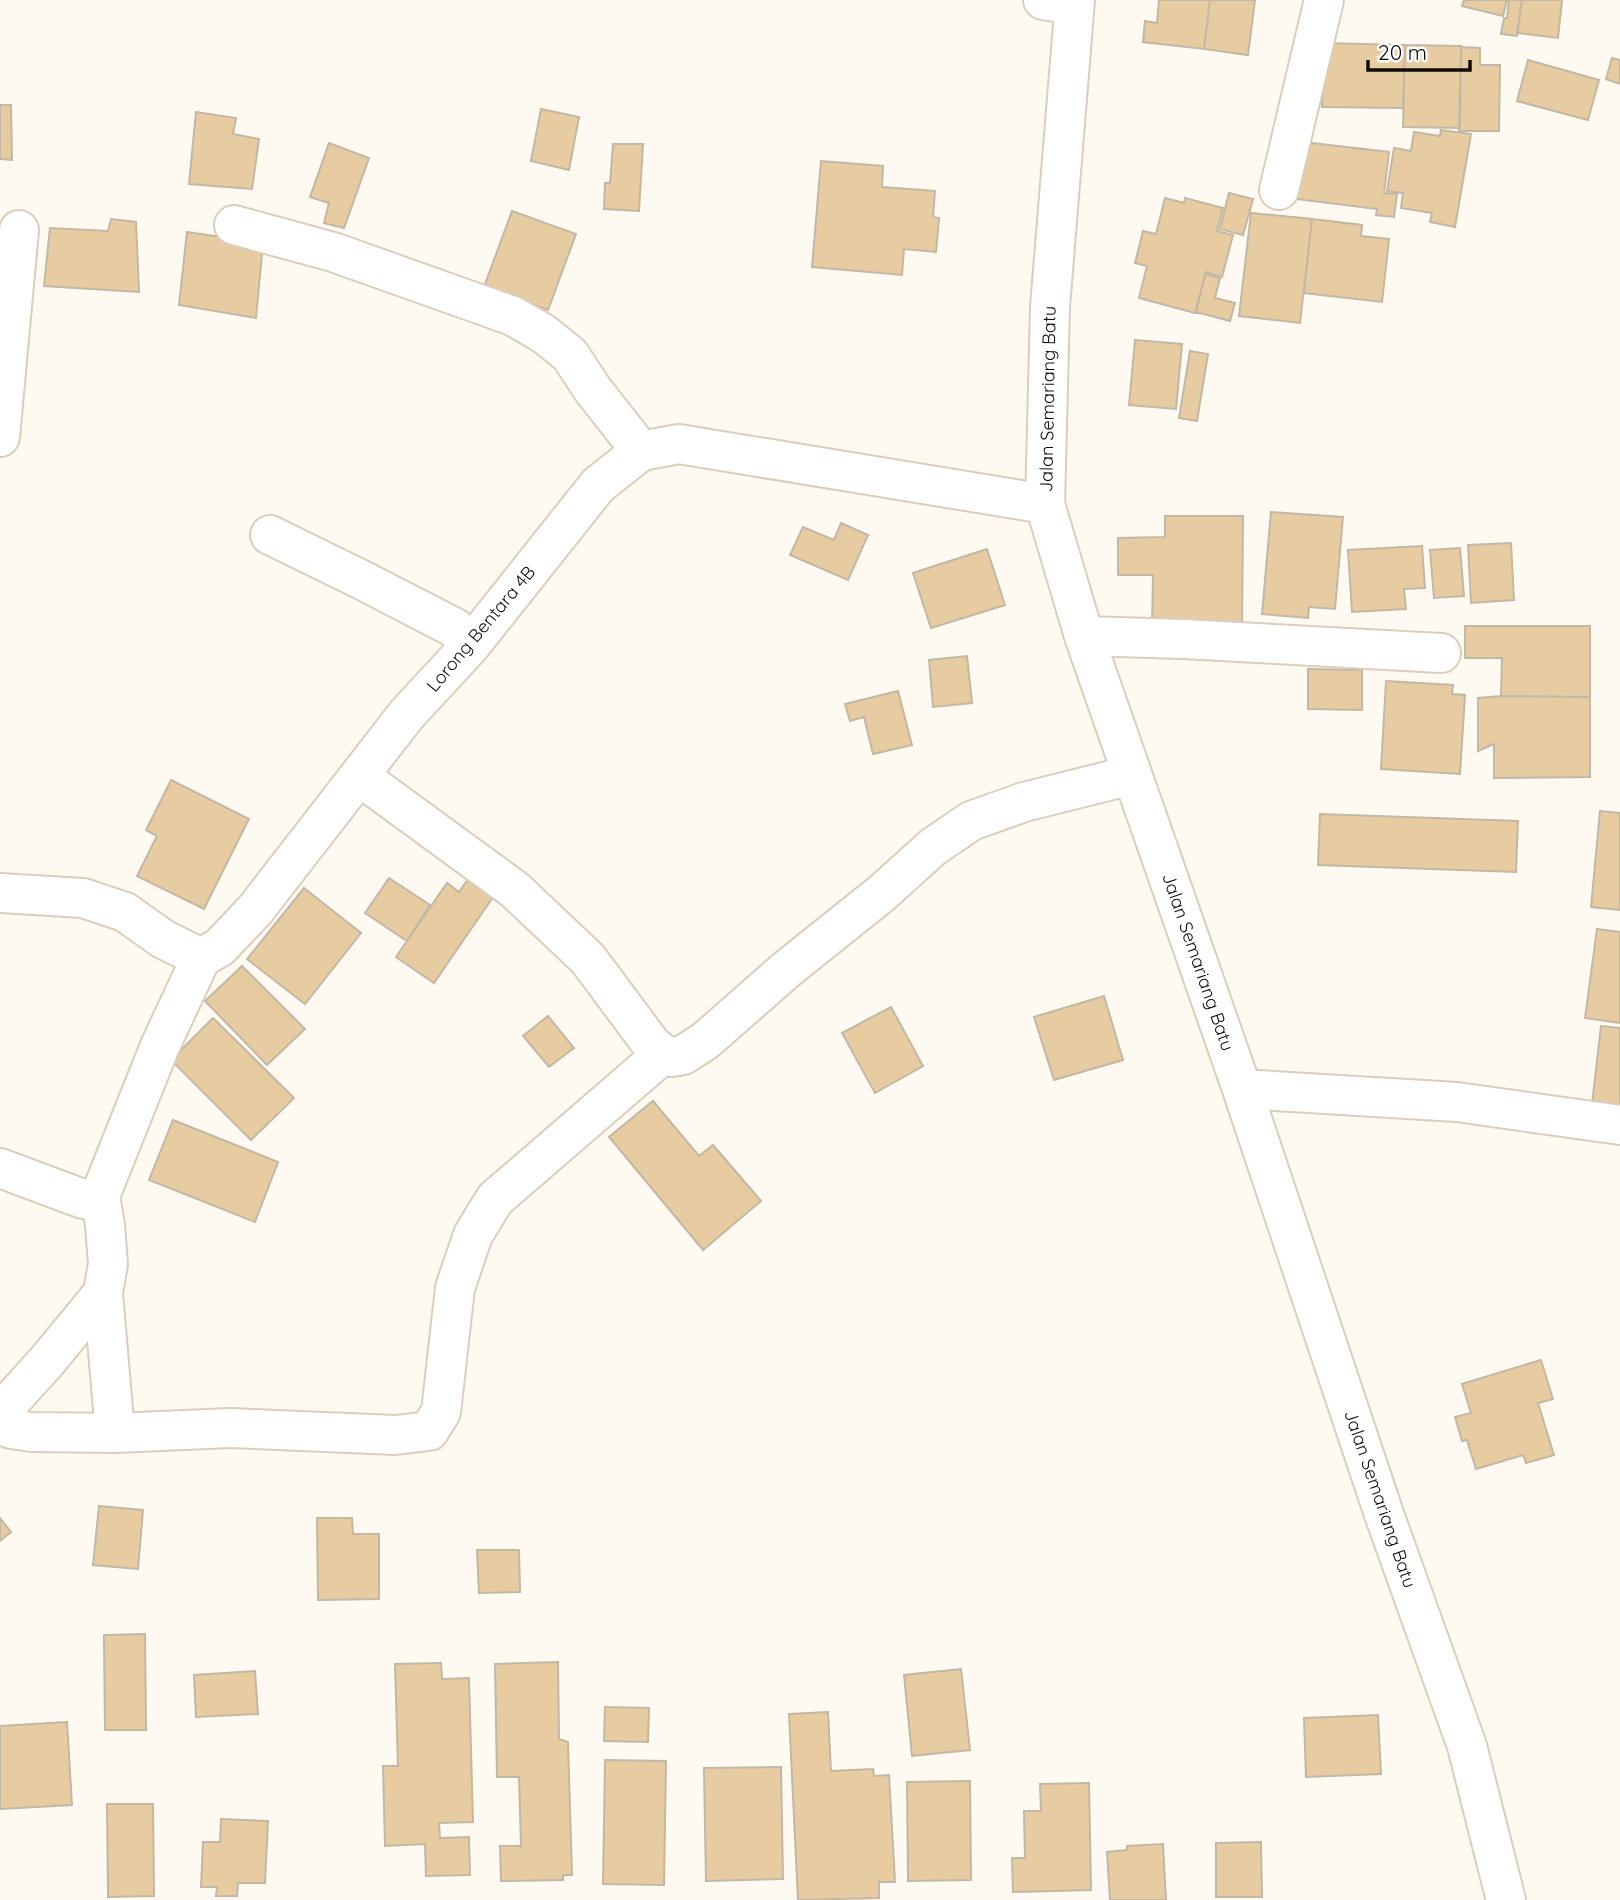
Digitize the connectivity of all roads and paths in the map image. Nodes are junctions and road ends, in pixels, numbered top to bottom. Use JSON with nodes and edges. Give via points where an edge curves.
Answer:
{"nodes":[{"id":1,"x":1324,"y":0,"type":"edge"},
{"id":2,"x":1064,"y":2,"type":"edge"},
{"id":3,"x":1279,"y":190,"type":"dead end"},
{"id":4,"x":234,"y":225,"type":"dead end"},
{"id":5,"x":19,"y":230,"type":"dead end"},
{"id":6,"x":0,"y":437,"type":"edge"},
{"id":7,"x":641,"y":451,"type":"junction"},
{"id":8,"x":1045,"y":504,"type":"junction"},
{"id":9,"x":270,"y":535,"type":"dead end"},
{"id":10,"x":1084,"y":636,"type":"junction"},
{"id":11,"x":470,"y":646,"type":"junction"},
{"id":12,"x":1441,"y":653,"type":"dead end"},
{"id":13,"x":1132,"y":775,"type":"junction"},
{"id":14,"x":359,"y":776,"type":"junction"},
{"id":15,"x":0,"y":893,"type":"edge"},
{"id":16,"x":201,"y":958,"type":"junction"},
{"id":17,"x":663,"y":1054,"type":"junction"},
{"id":18,"x":1242,"y":1089,"type":"junction"},
{"id":19,"x":1620,"y":1125,"type":"edge"},
{"id":20,"x":0,"y":1168,"type":"edge"},
{"id":21,"x":100,"y":1196,"type":"junction"},
{"id":22,"x":103,"y":1293,"type":"junction"},
{"id":23,"x":0,"y":1413,"type":"edge"},
{"id":24,"x":0,"y":1426,"type":"edge"},
{"id":25,"x":115,"y":1433,"type":"junction"},
{"id":26,"x":1506,"y":1900,"type":"edge"}],
"edges":[{"from":1,"to":3,"type":"street"},
{"from":2,"to":8,"type":"street","name":"Jalan Semariang Batu"},
{"from":4,"to":7,"type":"street","via":[[333,252],[513,316],[570,355]]},
{"from":5,"to":6,"type":"street"},
{"from":7,"to":8,"type":"street","name":"Lorong Bentara 4B","via":[[679,444]]},
{"from":7,"to":11,"type":"street","name":"Lorong Bentara 4B","via":[[598,485]]},
{"from":8,"to":10,"type":"street","name":"Jalan Semariang Batu"},
{"from":9,"to":11,"type":"street","via":[[455,628]]},
{"from":10,"to":12,"type":"street"},
{"from":10,"to":13,"type":"street","name":"Jalan Semariang Batu"},
{"from":11,"to":14,"type":"street","name":"Lorong Bentara 4B","via":[[407,714]]},
{"from":13,"to":17,"type":"street","via":[[1024,802],[971,821],[933,847],[705,1041],[682,1055]]},
{"from":13,"to":18,"type":"street","name":"Jalan Semariang Batu"},
{"from":14,"to":16,"type":"street","name":"Lorong Bentara 4B","via":[[255,910],[220,947]]},
{"from":14,"to":17,"type":"street","via":[[515,890],[588,959]]},
{"from":15,"to":16,"type":"street","via":[[83,898],[125,912]]},
{"from":16,"to":21,"type":"street"},
{"from":17,"to":25,"type":"street","via":[[495,1199],[473,1235],[455,1289],[441,1412],[429,1431],[395,1435],[230,1428]]},
{"from":18,"to":19,"type":"street","via":[[1457,1102]]},
{"from":18,"to":26,"type":"street","name":"Jalan Semariang Batu","via":[[1467,1746]]},
{"from":20,"to":21,"type":"street","via":[[83,1199]]},
{"from":21,"to":22,"type":"street","via":[[108,1264]]},
{"from":22,"to":23,"type":"street"},
{"from":22,"to":25,"type":"street"},
{"from":24,"to":25,"type":"street","via":[[32,1432]]}]}
